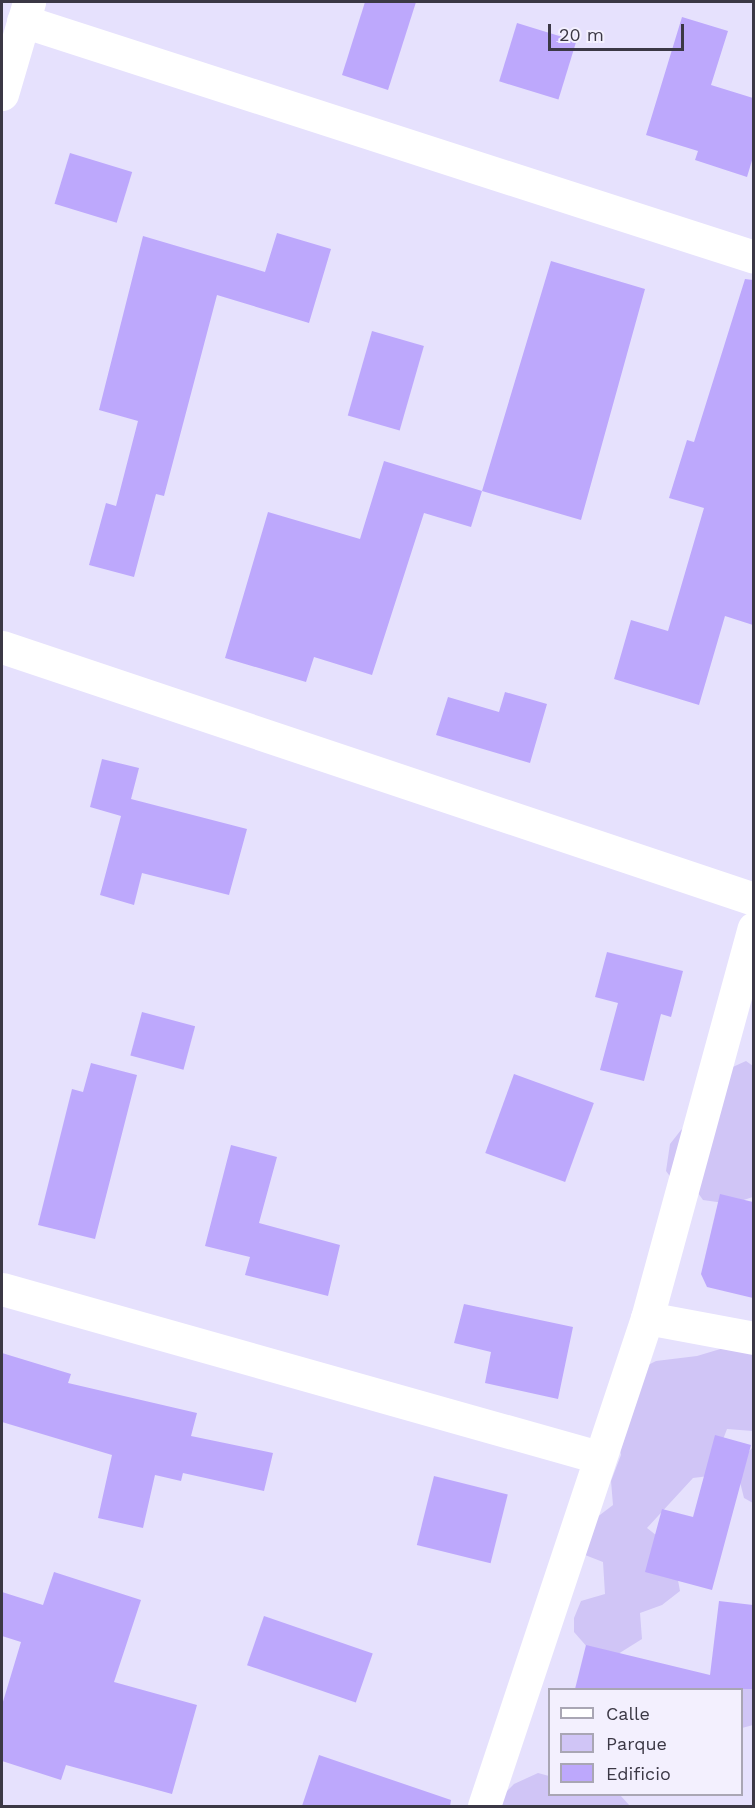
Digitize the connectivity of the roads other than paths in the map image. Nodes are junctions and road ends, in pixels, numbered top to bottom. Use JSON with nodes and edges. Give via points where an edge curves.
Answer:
{"nodes":[{"id":1,"x":26,"y":11,"type":"edge"},
{"id":2,"x":2,"y":94,"type":"edge"},
{"id":3,"x":753,"y":257,"type":"edge"},
{"id":4,"x":2,"y":647,"type":"edge"},
{"id":5,"x":753,"y":899,"type":"edge"},
{"id":6,"x":753,"y":928,"type":"edge"},
{"id":7,"x":2,"y":1289,"type":"edge"},
{"id":8,"x":647,"y":1318,"type":"junction"},
{"id":9,"x":753,"y":1338,"type":"edge"},
{"id":10,"x":598,"y":1457,"type":"junction"},
{"id":11,"x":484,"y":1806,"type":"edge"}],
"edges":[{"from":1,"to":2,"type":"street"},
{"from":1,"to":3,"type":"street"},
{"from":4,"to":5,"type":"street"},
{"from":6,"to":8,"type":"street"},
{"from":7,"to":10,"type":"street"},
{"from":8,"to":9,"type":"street"},
{"from":8,"to":10,"type":"street"},
{"from":10,"to":11,"type":"street"}]}
